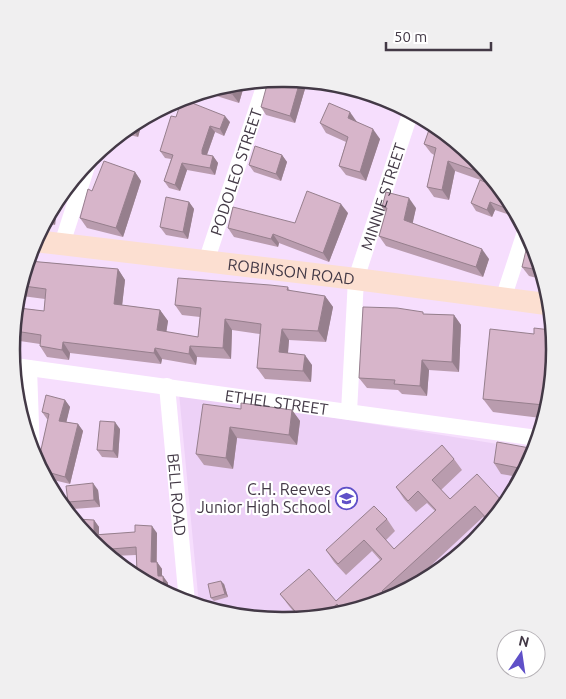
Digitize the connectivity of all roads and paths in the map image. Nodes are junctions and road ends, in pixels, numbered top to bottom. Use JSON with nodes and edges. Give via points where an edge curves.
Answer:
{"nodes":[{"id":1,"x":264,"y":87,"type":"edge"},
{"id":2,"x":408,"y":119,"type":"edge"},
{"id":3,"x":83,"y":178,"type":"edge"},
{"id":4,"x":522,"y":240,"type":"edge"},
{"id":5,"x":43,"y":242,"type":"edge"},
{"id":6,"x":62,"y":244,"type":"junction"},
{"id":7,"x":206,"y":262,"type":"junction"},
{"id":8,"x":356,"y":279,"type":"junction"},
{"id":9,"x":503,"y":299,"type":"junction"},
{"id":10,"x":542,"y":304,"type":"edge"},
{"id":11,"x":22,"y":367,"type":"edge"},
{"id":12,"x":166,"y":386,"type":"junction"},
{"id":13,"x":27,"y":409,"type":"edge"},
{"id":14,"x":349,"y":412,"type":"junction"},
{"id":15,"x":531,"y":437,"type":"edge"},
{"id":16,"x":186,"y":594,"type":"edge"}],
"edges":[{"from":1,"to":7,"type":"street","name":"PODOLEO STREET"},
{"from":2,"to":8,"type":"street","name":"MINNIE STREET"},
{"from":3,"to":6,"type":"street"},
{"from":4,"to":9,"type":"street"},
{"from":5,"to":6,"type":"main road","name":"ROBINSON ROAD"},
{"from":6,"to":7,"type":"main road","name":"ROBINSON ROAD"},
{"from":7,"to":8,"type":"main road","name":"ROBINSON ROAD"},
{"from":8,"to":9,"type":"main road","name":"ROBINSON ROAD"},
{"from":8,"to":14,"type":"street","name":"MINNIE STREET"},
{"from":9,"to":10,"type":"main road","name":"ROBINSON ROAD"},
{"from":11,"to":12,"type":"street","name":"ETHEL STREET"},
{"from":11,"to":13,"type":"street"},
{"from":12,"to":14,"type":"street","name":"ETHEL STREET"},
{"from":12,"to":16,"type":"street","name":"BELL ROAD"},
{"from":14,"to":15,"type":"street","name":"ETHEL STREET"}]}
